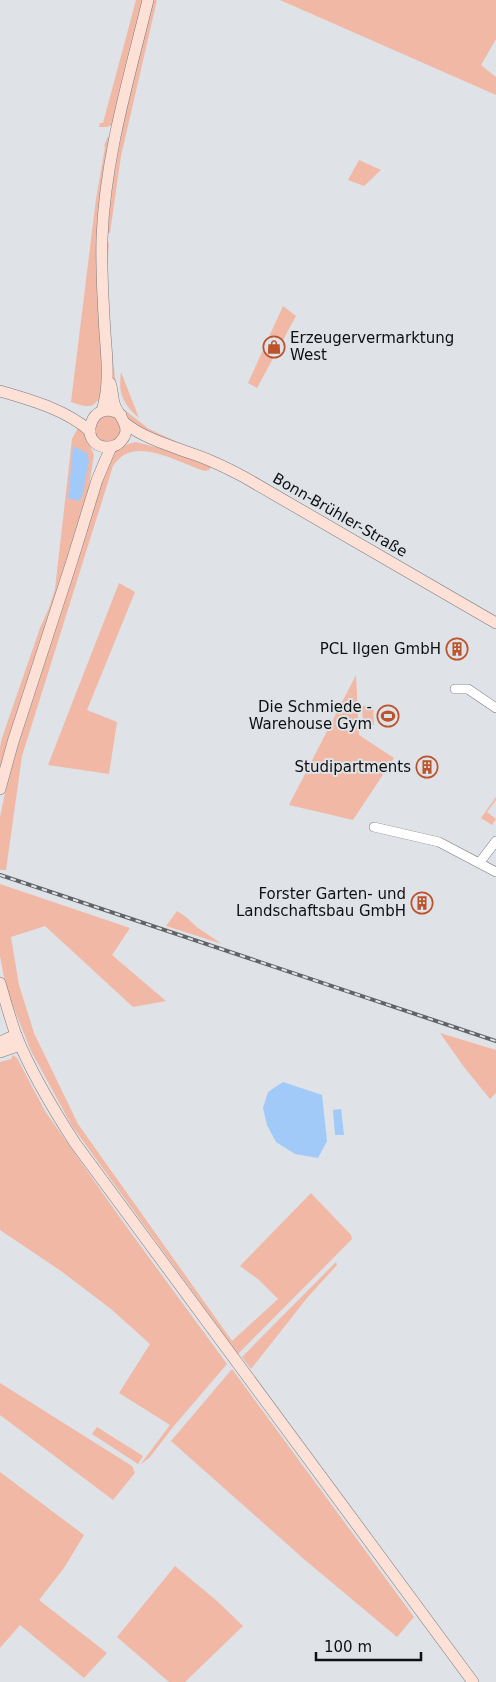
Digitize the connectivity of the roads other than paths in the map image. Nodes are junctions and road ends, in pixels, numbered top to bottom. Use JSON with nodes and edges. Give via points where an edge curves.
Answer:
{"nodes":[{"id":1,"x":148,"y":0,"type":"edge"},
{"id":2,"x":108,"y":374,"type":"junction"},
{"id":3,"x":0,"y":390,"type":"edge"},
{"id":4,"x":55,"y":410,"type":"junction"},
{"id":5,"x":99,"y":413,"type":"junction"},
{"id":6,"x":123,"y":419,"type":"junction"},
{"id":7,"x":90,"y":431,"type":"junction"},
{"id":8,"x":124,"y":439,"type":"junction"},
{"id":9,"x":97,"y":443,"type":"junction"},
{"id":10,"x":164,"y":444,"type":"junction"},
{"id":11,"x":111,"y":447,"type":"junction"},
{"id":12,"x":97,"y":480,"type":"junction"},
{"id":13,"x":496,"y":623,"type":"edge"},
{"id":14,"x":455,"y":689,"type":"dead end"},
{"id":15,"x":496,"y":708,"type":"edge"},
{"id":16,"x":0,"y":789,"type":"edge"},
{"id":17,"x":374,"y":827,"type":"dead end"},
{"id":18,"x":496,"y":841,"type":"edge"},
{"id":19,"x":480,"y":862,"type":"junction"},
{"id":20,"x":496,"y":872,"type":"edge"},
{"id":21,"x":0,"y":983,"type":"edge"},
{"id":22,"x":18,"y":1040,"type":"junction"},
{"id":23,"x":0,"y":1042,"type":"edge"},
{"id":24,"x":0,"y":1052,"type":"edge"},
{"id":25,"x":472,"y":1682,"type":"edge"}],
"edges":[{"from":1,"to":2,"type":"main road","via":[[116,132],[104,207],[102,271]]},
{"from":2,"to":5,"type":"main road"},
{"from":2,"to":6,"type":"main road","via":[[115,406]]},
{"from":3,"to":4,"type":"main road"},
{"from":4,"to":5,"type":"main road","via":[[87,416]]},
{"from":4,"to":7,"type":"main road"},
{"from":5,"to":6,"type":"main road","via":[[112,411]]},
{"from":5,"to":7,"type":"main road","via":[[90,424]]},
{"from":6,"to":8,"type":"main road"},
{"from":6,"to":10,"type":"main road","name":"Bonn-Brühler-Straße","via":[[134,430]]},
{"from":7,"to":9,"type":"main road"},
{"from":8,"to":10,"type":"main road","name":"Bonn-Brühler-Straße"},
{"from":8,"to":11,"type":"main road"},
{"from":9,"to":11,"type":"main road"},
{"from":9,"to":12,"type":"main road"},
{"from":10,"to":13,"type":"main road","name":"Bonn-Brühler-Straße","via":[[207,459],[244,477]]},
{"from":11,"to":12,"type":"main road"},
{"from":12,"to":16,"type":"main road"},
{"from":14,"to":15,"type":"street","via":[[468,689]]},
{"from":17,"to":19,"type":"street","via":[[439,842]]},
{"from":18,"to":19,"type":"street"},
{"from":19,"to":20,"type":"street"},
{"from":21,"to":22,"type":"main road"},
{"from":22,"to":23,"type":"main road"},
{"from":22,"to":24,"type":"main road"},
{"from":22,"to":25,"type":"main road","via":[[48,1100],[75,1143]]}]}
